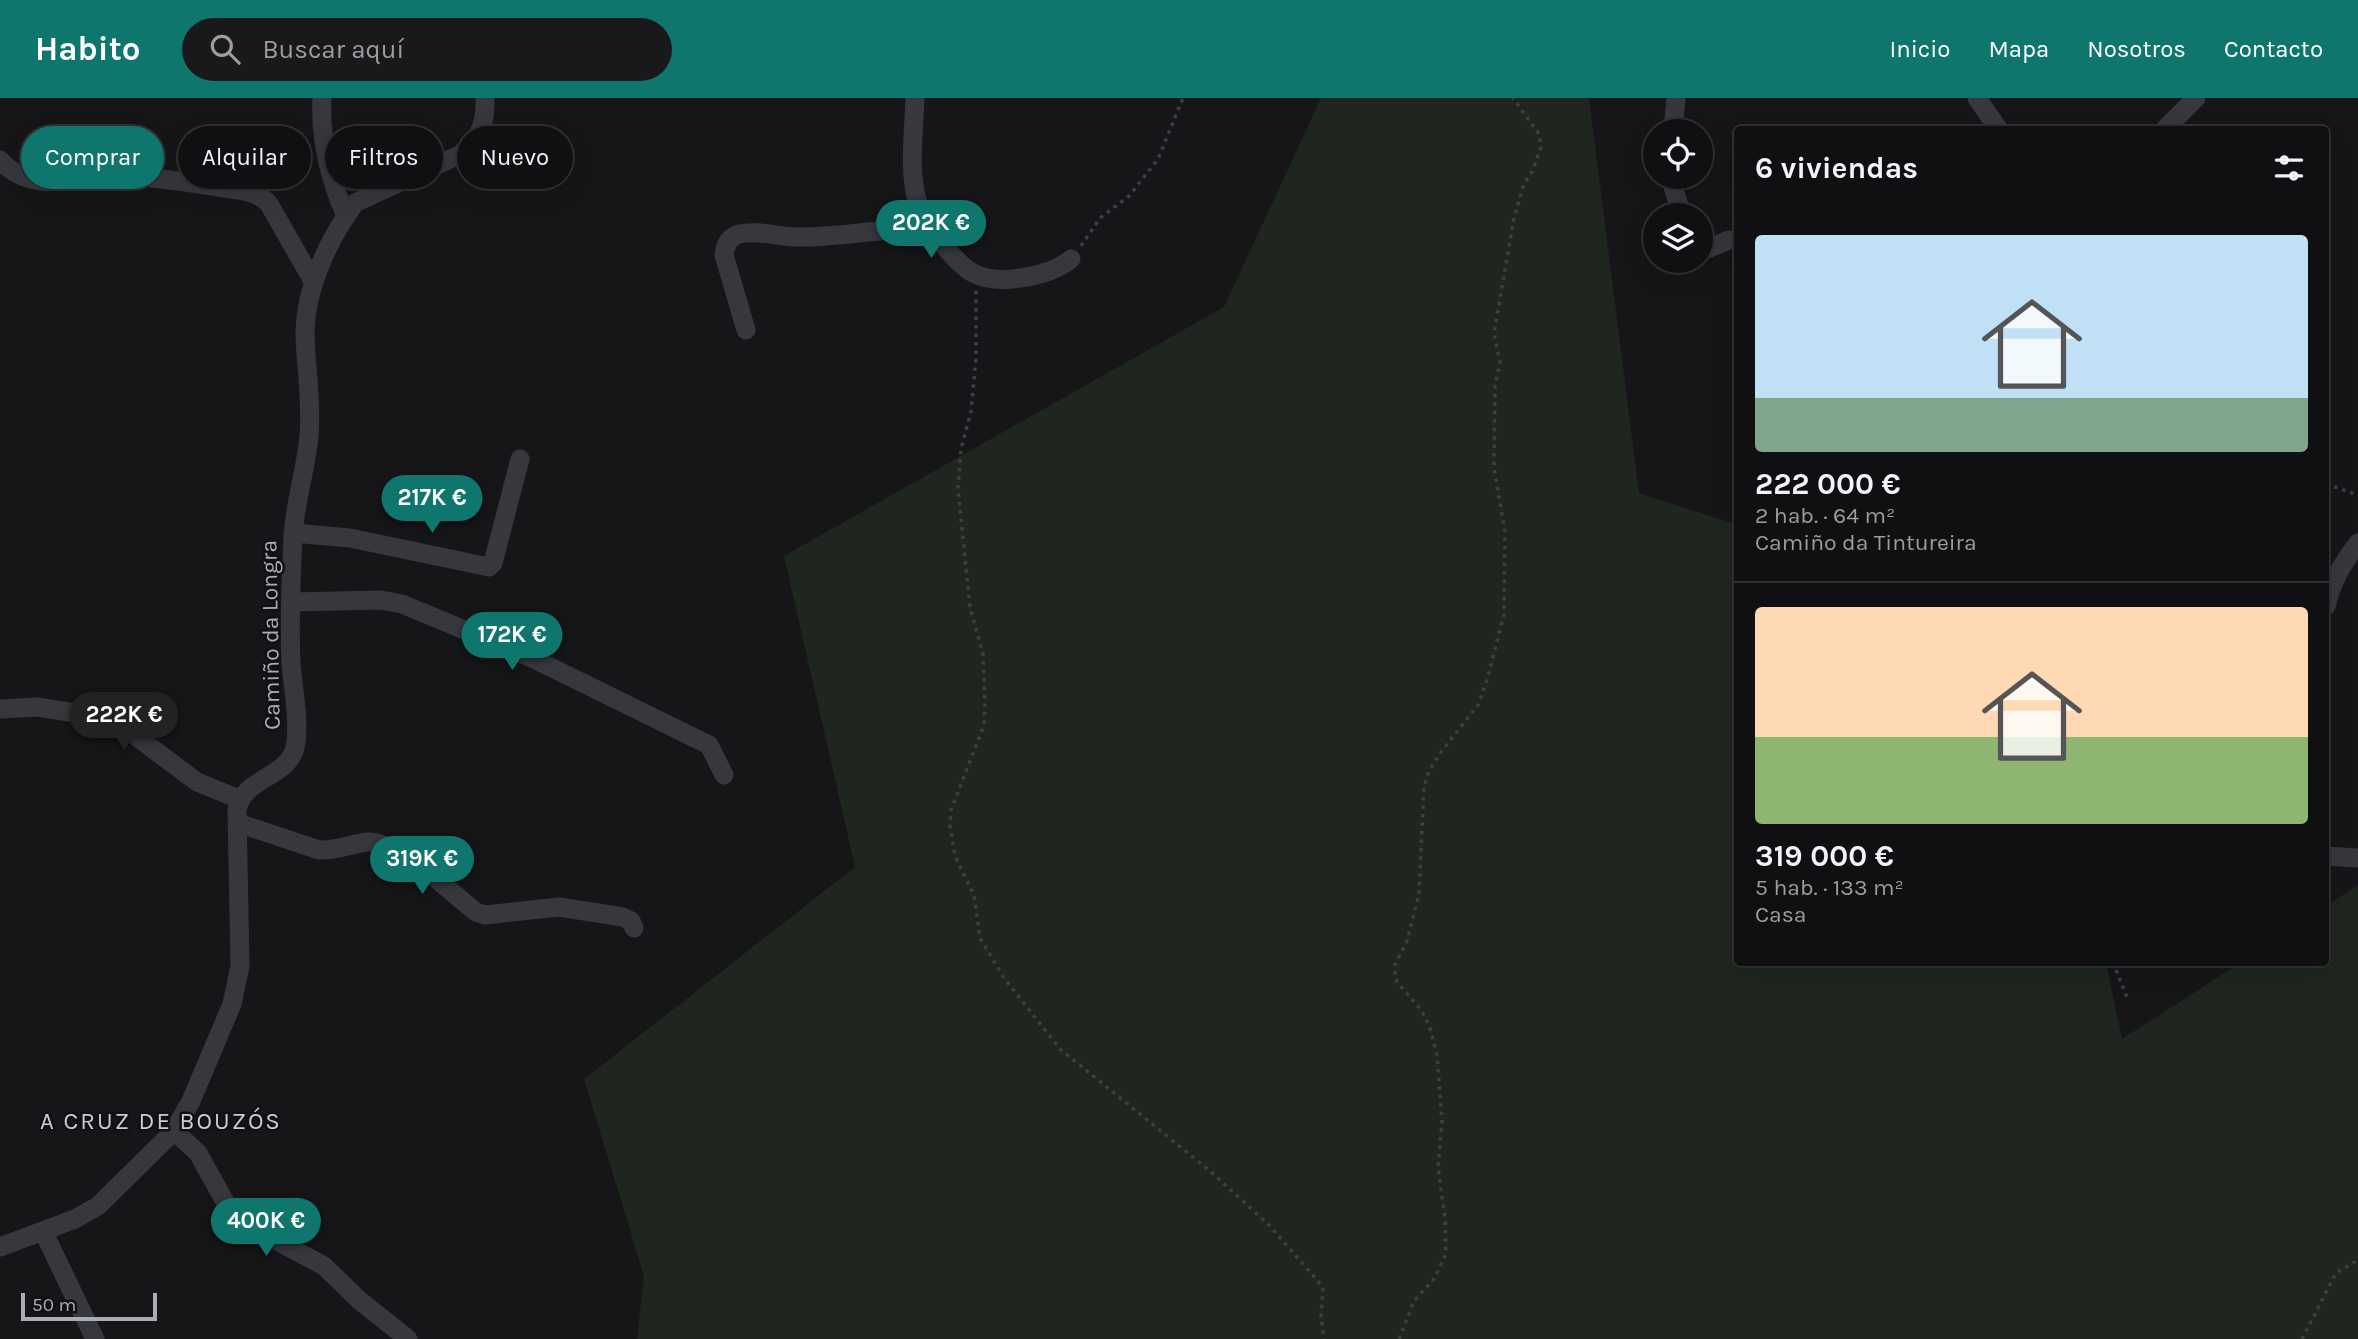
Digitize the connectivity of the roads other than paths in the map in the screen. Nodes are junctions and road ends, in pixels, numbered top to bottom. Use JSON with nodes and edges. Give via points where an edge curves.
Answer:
{"nodes":[{"id":1,"x":323,"y":98,"type":"edge"},
{"id":2,"x":485,"y":98,"type":"edge"},
{"id":3,"x":915,"y":98,"type":"edge"},
{"id":4,"x":1676,"y":98,"type":"edge"},
{"id":5,"x":1977,"y":98,"type":"edge"},
{"id":6,"x":2196,"y":98,"type":"edge"},
{"id":7,"x":1674,"y":119,"type":"edge"},
{"id":8,"x":1996,"y":126,"type":"edge"},
{"id":9,"x":2168,"y":126,"type":"edge"},
{"id":10,"x":0,"y":160,"type":"edge"},
{"id":11,"x":919,"y":206,"type":"junction"},
{"id":12,"x":346,"y":216,"type":"junction"},
{"id":13,"x":1729,"y":240,"type":"dead end"},
{"id":14,"x":1713,"y":247,"type":"edge"},
{"id":15,"x":1072,"y":259,"type":"road end"},
{"id":16,"x":313,"y":281,"type":"junction"},
{"id":17,"x":746,"y":330,"type":"dead end"},
{"id":18,"x":520,"y":459,"type":"dead end"},
{"id":19,"x":293,"y":533,"type":"junction"},
{"id":20,"x":2356,"y":550,"type":"edge"},
{"id":21,"x":2329,"y":598,"type":"edge"},
{"id":22,"x":293,"y":603,"type":"junction"},
{"id":23,"x":0,"y":709,"type":"edge"},
{"id":24,"x":724,"y":775,"type":"dead end"},
{"id":25,"x":239,"y":799,"type":"junction"},
{"id":26,"x":238,"y":823,"type":"junction"},
{"id":27,"x":2329,"y":856,"type":"edge"},
{"id":28,"x":2358,"y":858,"type":"edge"},
{"id":29,"x":634,"y":928,"type":"dead end"},
{"id":30,"x":173,"y":1131,"type":"junction"},
{"id":31,"x":43,"y":1231,"type":"junction"},
{"id":32,"x":0,"y":1247,"type":"edge"},
{"id":33,"x":95,"y":1339,"type":"edge"},
{"id":34,"x":408,"y":1339,"type":"edge"}],
"edges":[{"from":1,"to":12,"type":"street","via":[[322,131]]},
{"from":2,"to":12,"type":"street","name":"Camiño da Longra","via":[[485,118],[474,143],[461,154],[370,194],[355,203]]},
{"from":3,"to":11,"type":"street","via":[[914,183]]},
{"from":4,"to":7,"type":"street"},
{"from":5,"to":8,"type":"street"},
{"from":6,"to":9,"type":"street"},
{"from":10,"to":16,"type":"street","via":[[16,173],[45,181],[125,176],[252,192],[269,204]]},
{"from":11,"to":15,"type":"street","via":[[939,238],[976,275],[1031,277]]},
{"from":11,"to":17,"type":"street","via":[[906,224],[893,230],[793,237],[763,232],[732,238],[724,255]]},
{"from":12,"to":16,"type":"street","name":"Camiño da Longra"},
{"from":13,"to":14,"type":"street"},
{"from":16,"to":19,"type":"street","name":"Camiño da Longra","via":[[305,334],[309,435]]},
{"from":18,"to":19,"type":"street","via":[[489,567],[350,538]]},
{"from":19,"to":22,"type":"street","name":"Camiño da Longra"},
{"from":20,"to":21,"type":"street","via":[[2340,567]]},
{"from":22,"to":24,"type":"street","via":[[381,600],[402,604],[534,659],[709,745]]},
{"from":22,"to":25,"type":"street","name":"Camiño da Longra","via":[[293,757],[250,786]]},
{"from":23,"to":25,"type":"street","via":[[37,707],[113,719],[197,782]]},
{"from":25,"to":26,"type":"street"},
{"from":26,"to":29,"type":"street","via":[[319,850],[367,842],[394,847],[485,915],[559,907],[623,917]]},
{"from":26,"to":30,"type":"street","via":[[240,966],[232,1004],[191,1101]]},
{"from":27,"to":28,"type":"street"},
{"from":30,"to":31,"type":"street","via":[[97,1206]]},
{"from":30,"to":34,"type":"street","via":[[198,1153],[234,1219],[324,1266]]},
{"from":31,"to":32,"type":"street"},
{"from":31,"to":33,"type":"street"}]}
